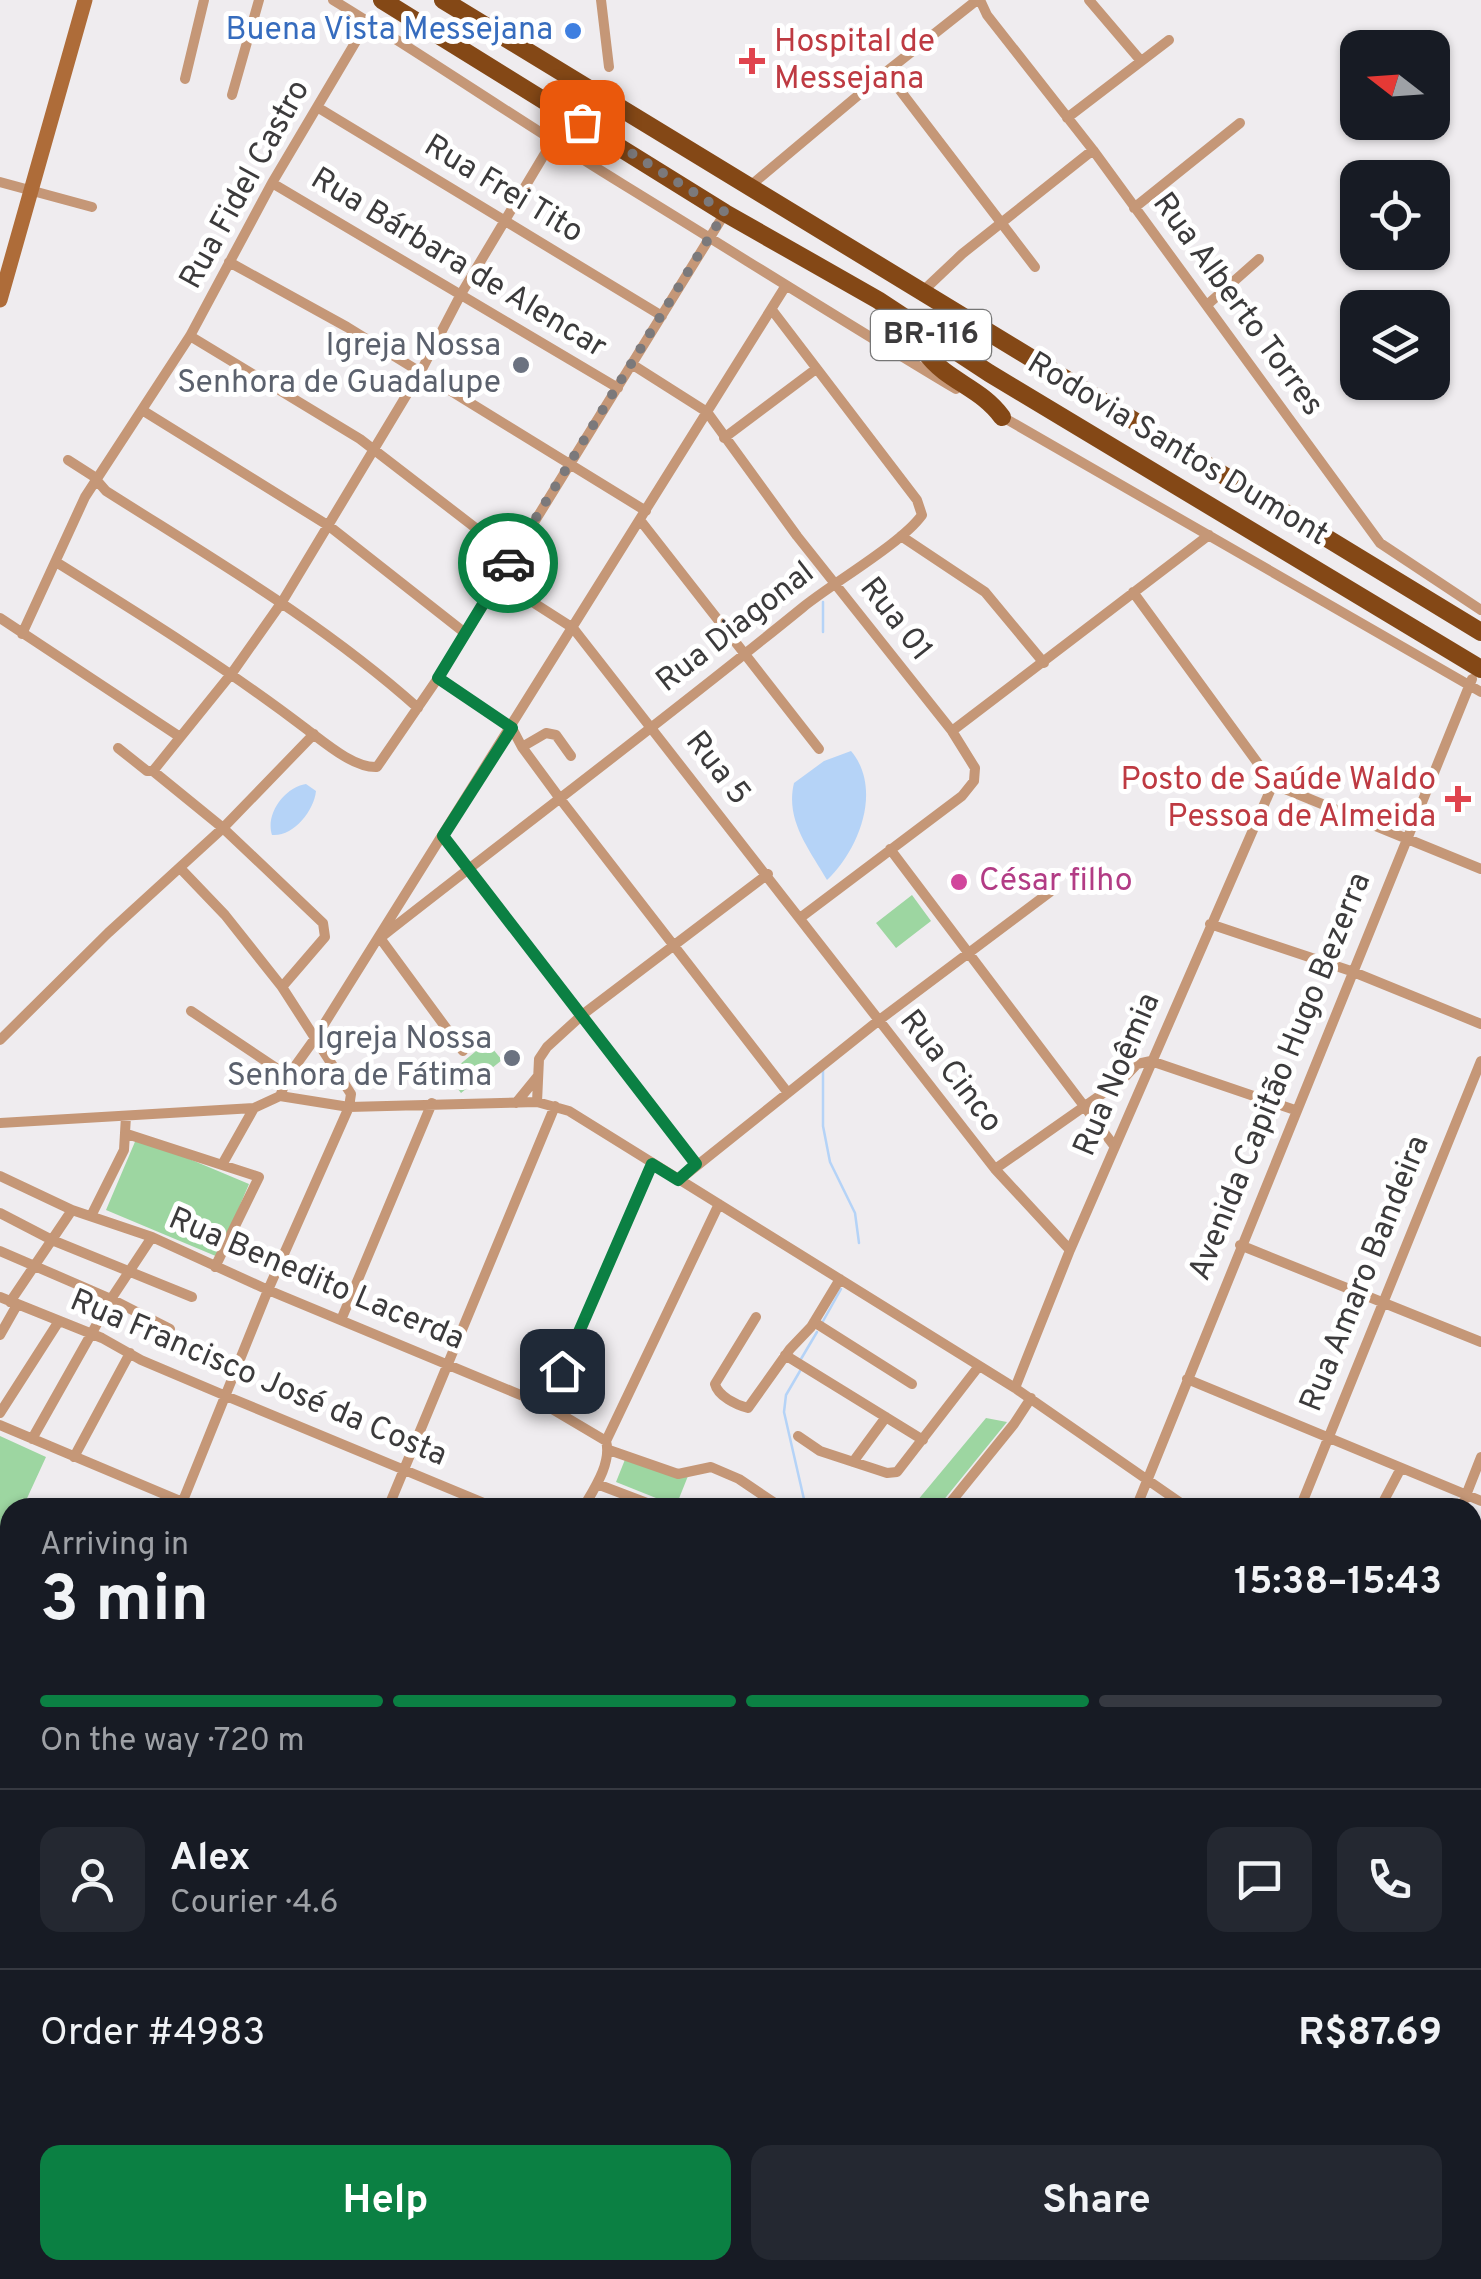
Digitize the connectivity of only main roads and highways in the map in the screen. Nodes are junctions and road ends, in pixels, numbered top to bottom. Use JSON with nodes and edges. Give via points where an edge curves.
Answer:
{"nodes":[{"id":1,"x":86,"y":0,"type":"edge"},
{"id":2,"x":382,"y":0,"type":"edge"},
{"id":3,"x":443,"y":0,"type":"edge"},
{"id":4,"x":0,"y":300,"type":"edge"},
{"id":5,"x":906,"y":319,"type":"junction"},
{"id":6,"x":1002,"y":416,"type":"road end"},
{"id":7,"x":1481,"y":632,"type":"edge"},
{"id":8,"x":1476,"y":673,"type":"edge"}],
"edges":[{"from":1,"to":4,"type":"main road"},
{"from":2,"to":5,"type":"highway","name":"Rodovia Santos Dumont","number":"BR-116"},
{"from":3,"to":7,"type":"highway","name":"Rodovia Santos Dumont","number":"BR-116"},
{"from":5,"to":6,"type":"highway","via":[[935,363]]},
{"from":5,"to":8,"type":"highway","name":"Rodovia Santos Dumont","number":"BR-116"}]}
